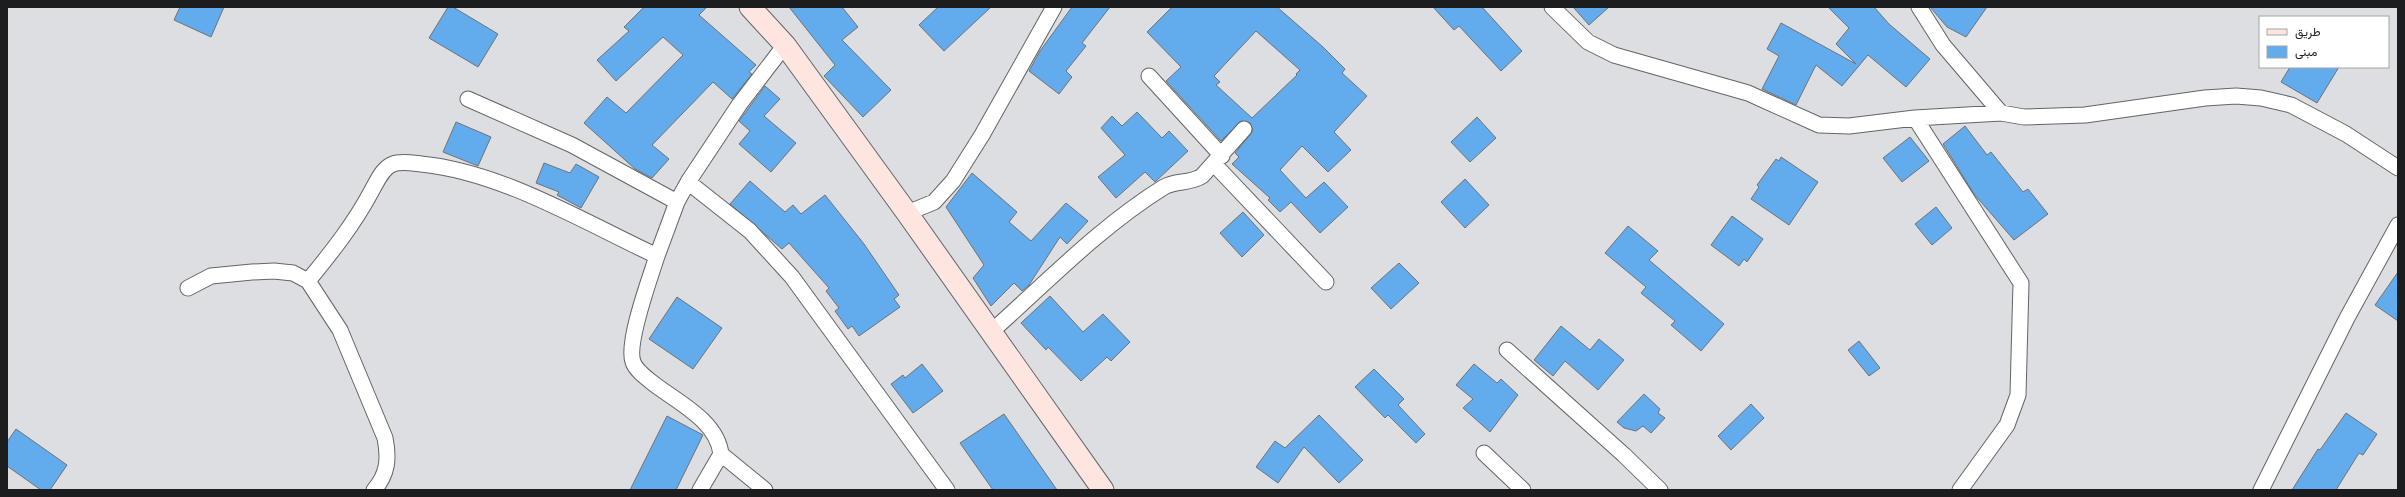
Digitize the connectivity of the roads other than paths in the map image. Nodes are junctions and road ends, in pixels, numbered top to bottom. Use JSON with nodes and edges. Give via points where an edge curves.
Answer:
{"nodes":[{"id":1,"x":750,"y":7,"type":"edge"},
{"id":2,"x":1054,"y":7,"type":"edge"},
{"id":3,"x":1552,"y":7,"type":"edge"},
{"id":4,"x":1919,"y":7,"type":"edge"},
{"id":5,"x":785,"y":45,"type":"junction"},
{"id":6,"x":1149,"y":76,"type":"dead end"},
{"id":7,"x":468,"y":99,"type":"dead end"},
{"id":8,"x":2001,"y":113,"type":"junction"},
{"id":9,"x":1915,"y":118,"type":"junction"},
{"id":10,"x":1244,"y":129,"type":"dead end"},
{"id":11,"x":1218,"y":160,"type":"junction"},
{"id":12,"x":2398,"y":168,"type":"edge"},
{"id":13,"x":688,"y":182,"type":"junction"},
{"id":14,"x":677,"y":202,"type":"junction"},
{"id":15,"x":907,"y":213,"type":"junction"},
{"id":16,"x":2398,"y":225,"type":"edge"},
{"id":17,"x":657,"y":256,"type":"junction"},
{"id":18,"x":308,"y":281,"type":"junction"},
{"id":19,"x":1326,"y":282,"type":"dead end"},
{"id":20,"x":188,"y":288,"type":"dead end"},
{"id":21,"x":991,"y":332,"type":"junction"},
{"id":22,"x":1507,"y":350,"type":"dead end"},
{"id":23,"x":1484,"y":453,"type":"dead end"},
{"id":24,"x":721,"y":454,"type":"junction"},
{"id":25,"x":374,"y":490,"type":"edge"},
{"id":26,"x":700,"y":490,"type":"edge"},
{"id":27,"x":765,"y":490,"type":"edge"},
{"id":28,"x":947,"y":490,"type":"edge"},
{"id":29,"x":1103,"y":490,"type":"edge"},
{"id":30,"x":1523,"y":490,"type":"edge"},
{"id":31,"x":1660,"y":490,"type":"edge"},
{"id":32,"x":1960,"y":490,"type":"edge"},
{"id":33,"x":2261,"y":490,"type":"edge"}],
"edges":[{"from":1,"to":5,"type":"main road"},
{"from":2,"to":15,"type":"street","via":[[953,181],[934,202]]},
{"from":3,"to":9,"type":"street","via":[[1588,42],[1614,54],[1748,93],[1819,125],[1849,126]]},
{"from":4,"to":8,"type":"street","via":[[1943,45]]},
{"from":5,"to":13,"type":"street","via":[[739,105]]},
{"from":5,"to":15,"type":"main road"},
{"from":6,"to":11,"type":"street"},
{"from":7,"to":14,"type":"street","via":[[572,145]]},
{"from":8,"to":9,"type":"street"},
{"from":8,"to":12,"type":"street","via":[[2024,117],[2085,115],[2205,98],[2261,98],[2291,105],[2346,134]]},
{"from":9,"to":32,"type":"street","via":[[2017,274],[2022,294],[2018,395],[2007,425]]},
{"from":10,"to":11,"type":"street"},
{"from":11,"to":19,"type":"street"},
{"from":11,"to":21,"type":"street","via":[[1193,182],[1166,186],[1112,225]]},
{"from":13,"to":14,"type":"street"},
{"from":13,"to":28,"type":"street","via":[[750,231],[792,277]]},
{"from":14,"to":17,"type":"street"},
{"from":15,"to":21,"type":"main road"},
{"from":16,"to":33,"type":"street","via":[[2347,318]]},
{"from":17,"to":18,"type":"street","via":[[557,207],[506,187],[452,170],[407,163],[393,164],[381,173],[362,210]]},
{"from":17,"to":24,"type":"street","via":[[634,334],[633,363],[646,378],[702,420],[716,434]]},
{"from":18,"to":20,"type":"street","via":[[293,273],[252,272],[211,276]]},
{"from":18,"to":25,"type":"street","via":[[340,330],[385,438],[388,453],[387,470]]},
{"from":21,"to":29,"type":"main road"},
{"from":22,"to":31,"type":"street"},
{"from":23,"to":30,"type":"street"},
{"from":24,"to":26,"type":"street"},
{"from":24,"to":27,"type":"street"}]}
